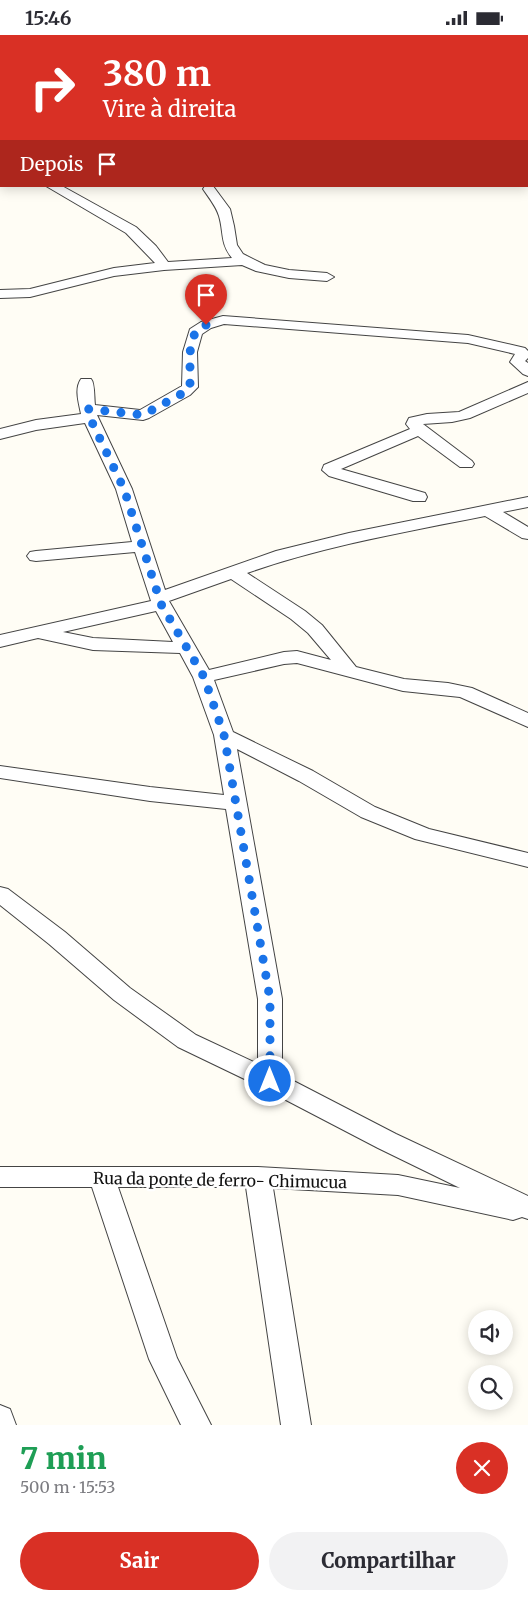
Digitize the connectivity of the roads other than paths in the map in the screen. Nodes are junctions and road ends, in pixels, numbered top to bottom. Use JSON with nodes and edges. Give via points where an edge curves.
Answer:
{"nodes":[{"id":1,"x":54,"y":187,"type":"edge"},
{"id":2,"x":208,"y":189,"type":"dead end"},
{"id":3,"x":245,"y":261,"type":"junction"},
{"id":4,"x":164,"y":266,"type":"junction"},
{"id":5,"x":327,"y":277,"type":"dead end"},
{"id":6,"x":0,"y":294,"type":"edge"},
{"id":7,"x":528,"y":371,"type":"edge"},
{"id":8,"x":86,"y":382,"type":"dead end"},
{"id":9,"x":528,"y":387,"type":"edge"},
{"id":10,"x":89,"y":413,"type":"junction"},
{"id":11,"x":420,"y":430,"type":"junction"},
{"id":12,"x":0,"y":434,"type":"edge"},
{"id":13,"x":466,"y":464,"type":"dead end"},
{"id":14,"x":419,"y":497,"type":"dead end"},
{"id":15,"x":528,"y":502,"type":"edge"},
{"id":16,"x":488,"y":510,"type":"junction"},
{"id":17,"x":528,"y":534,"type":"edge"},
{"id":18,"x":143,"y":546,"type":"junction"},
{"id":19,"x":36,"y":556,"type":"dead end"},
{"id":20,"x":233,"y":572,"type":"junction"},
{"id":21,"x":160,"y":601,"type":"junction"},
{"id":22,"x":41,"y":633,"type":"junction"},
{"id":23,"x":0,"y":641,"type":"edge"},
{"id":24,"x":186,"y":648,"type":"junction"},
{"id":25,"x":349,"y":670,"type":"junction"},
{"id":26,"x":204,"y":677,"type":"junction"},
{"id":27,"x":528,"y":721,"type":"edge"},
{"id":28,"x":224,"y":735,"type":"junction"},
{"id":29,"x":0,"y":773,"type":"edge"},
{"id":30,"x":237,"y":803,"type":"junction"},
{"id":31,"x":528,"y":860,"type":"edge"},
{"id":32,"x":0,"y":894,"type":"edge"},
{"id":33,"x":270,"y":1081,"type":"junction"},
{"id":34,"x":0,"y":1177,"type":"edge"},
{"id":35,"x":258,"y":1177,"type":"junction"},
{"id":36,"x":102,"y":1178,"type":"junction"},
{"id":37,"x":528,"y":1208,"type":"edge"},
{"id":38,"x":528,"y":1212,"type":"edge"},
{"id":39,"x":0,"y":1418,"type":"edge"},
{"id":40,"x":1,"y":1425,"type":"edge"},
{"id":41,"x":196,"y":1425,"type":"edge"},
{"id":42,"x":296,"y":1425,"type":"edge"}],
"edges":[{"from":1,"to":4,"type":"street","via":[[131,229]]},
{"from":2,"to":3,"type":"street","via":[[226,213],[230,248]]},
{"from":3,"to":4,"type":"street"},
{"from":3,"to":5,"type":"street","via":[[282,274]]},
{"from":4,"to":6,"type":"street","via":[[113,272],[26,294]]},
{"from":7,"to":10,"type":"street","via":[[517,362],[523,353],[520,351],[468,339],[223,320],[195,332],[190,352],[190,387],[185,392],[143,415]]},
{"from":8,"to":10,"type":"street"},
{"from":9,"to":11,"type":"street","via":[[464,415],[416,421],[414,424]]},
{"from":10,"to":12,"type":"street"},
{"from":10,"to":18,"type":"street","via":[[124,489]]},
{"from":11,"to":13,"type":"street"},
{"from":11,"to":14,"type":"street","via":[[330,468],[335,473]]},
{"from":15,"to":16,"type":"street"},
{"from":16,"to":17,"type":"street"},
{"from":16,"to":20,"type":"street","via":[[349,538],[282,555]]},
{"from":18,"to":19,"type":"street"},
{"from":18,"to":21,"type":"street"},
{"from":20,"to":21,"type":"street"},
{"from":20,"to":25,"type":"street","via":[[298,615]]},
{"from":21,"to":22,"type":"street"},
{"from":21,"to":24,"type":"street"},
{"from":22,"to":23,"type":"street"},
{"from":22,"to":24,"type":"street","via":[[94,644]]},
{"from":24,"to":26,"type":"street"},
{"from":25,"to":26,"type":"street","via":[[297,657]]},
{"from":25,"to":27,"type":"street","via":[[403,685],[465,692]]},
{"from":26,"to":28,"type":"street"},
{"from":28,"to":30,"type":"street"},
{"from":28,"to":31,"type":"street","via":[[306,776],[368,813],[423,833]]},
{"from":29,"to":30,"type":"street"},
{"from":30,"to":33,"type":"street","via":[[270,999]]},
{"from":32,"to":33,"type":"street","via":[[122,994],[187,1041]]},
{"from":33,"to":37,"type":"street"},
{"from":34,"to":36,"type":"street","name":"Rua da ponte de ferro- Chimucua"},
{"from":35,"to":36,"type":"street","name":"Rua da ponte de ferro- Chimucua"},
{"from":35,"to":38,"type":"street","name":"Rua da ponte de ferro- Chimucua","via":[[398,1185]]},
{"from":35,"to":42,"type":"street"},
{"from":36,"to":41,"type":"street","via":[[163,1359]]},
{"from":39,"to":40,"type":"street"}]}
